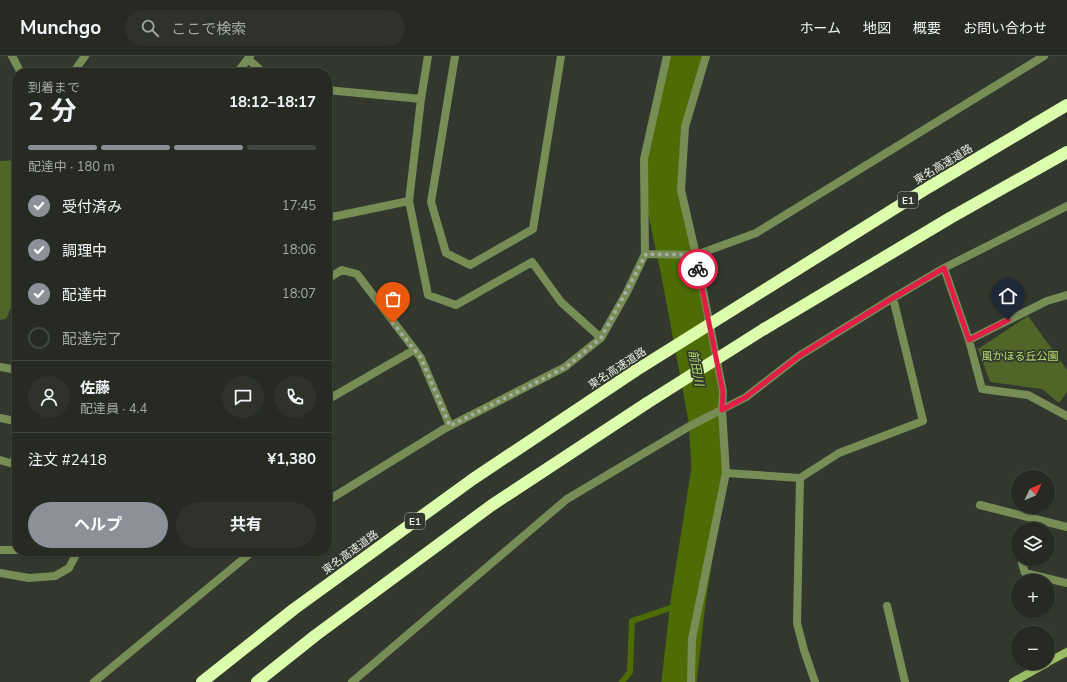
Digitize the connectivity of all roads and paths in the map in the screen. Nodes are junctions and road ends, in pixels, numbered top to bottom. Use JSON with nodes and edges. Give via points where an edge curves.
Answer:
{"nodes":[{"id":1,"x":12,"y":56,"type":"edge"},
{"id":2,"x":85,"y":56,"type":"edge"},
{"id":3,"x":428,"y":56,"type":"edge"},
{"id":4,"x":455,"y":56,"type":"edge"},
{"id":5,"x":561,"y":56,"type":"edge"},
{"id":6,"x":667,"y":56,"type":"edge"},
{"id":7,"x":706,"y":56,"type":"edge"},
{"id":8,"x":1044,"y":56,"type":"edge"},
{"id":9,"x":249,"y":57,"type":"edge"},
{"id":10,"x":18,"y":68,"type":"edge"},
{"id":11,"x":77,"y":68,"type":"edge"},
{"id":12,"x":241,"y":68,"type":"edge"},
{"id":13,"x":259,"y":68,"type":"edge"},
{"id":14,"x":332,"y":91,"type":"edge"},
{"id":15,"x":421,"y":100,"type":"junction"},
{"id":16,"x":1067,"y":105,"type":"edge"},
{"id":17,"x":1067,"y":152,"type":"edge"},
{"id":18,"x":409,"y":201,"type":"junction"},
{"id":19,"x":1067,"y":206,"type":"edge"},
{"id":20,"x":332,"y":217,"type":"edge"},
{"id":21,"x":646,"y":254,"type":"junction"},
{"id":22,"x":696,"y":255,"type":"junction"},
{"id":23,"x":944,"y":268,"type":"junction"},
{"id":24,"x":332,"y":276,"type":"edge"},
{"id":25,"x":1067,"y":296,"type":"edge"},
{"id":26,"x":893,"y":298,"type":"junction"},
{"id":27,"x":601,"y":338,"type":"junction"},
{"id":28,"x":969,"y":340,"type":"junction"},
{"id":29,"x":414,"y":350,"type":"junction"},
{"id":30,"x":0,"y":367,"type":"edge"},
{"id":31,"x":12,"y":369,"type":"edge"},
{"id":32,"x":332,"y":397,"type":"edge"},
{"id":33,"x":722,"y":410,"type":"junction"},
{"id":34,"x":1067,"y":416,"type":"edge"},
{"id":35,"x":0,"y":418,"type":"edge"},
{"id":36,"x":12,"y":421,"type":"edge"},
{"id":37,"x":450,"y":426,"type":"junction"},
{"id":38,"x":0,"y":460,"type":"edge"},
{"id":39,"x":12,"y":463,"type":"edge"},
{"id":40,"x":726,"y":473,"type":"junction"},
{"id":41,"x":800,"y":478,"type":"junction"},
{"id":42,"x":332,"y":498,"type":"edge"},
{"id":43,"x":980,"y":505,"type":"dead end"},
{"id":44,"x":1036,"y":519,"type":"junction"},
{"id":45,"x":1035,"y":522,"type":"edge"},
{"id":46,"x":1067,"y":527,"type":"edge"},
{"id":47,"x":0,"y":550,"type":"edge"},
{"id":48,"x":12,"y":550,"type":"edge"},
{"id":49,"x":75,"y":556,"type":"edge"},
{"id":50,"x":247,"y":556,"type":"edge"},
{"id":51,"x":1023,"y":566,"type":"edge"},
{"id":52,"x":0,"y":573,"type":"edge"},
{"id":53,"x":1067,"y":583,"type":"edge"},
{"id":54,"x":886,"y":606,"type":"dead end"},
{"id":55,"x":1067,"y":652,"type":"edge"},
{"id":56,"x":1055,"y":659,"type":"edge"},
{"id":57,"x":1035,"y":670,"type":"edge"},
{"id":58,"x":94,"y":682,"type":"edge"},
{"id":59,"x":202,"y":682,"type":"edge"},
{"id":60,"x":256,"y":682,"type":"edge"},
{"id":61,"x":352,"y":682,"type":"edge"},
{"id":62,"x":691,"y":682,"type":"edge"},
{"id":63,"x":815,"y":682,"type":"edge"},
{"id":64,"x":905,"y":682,"type":"edge"},
{"id":65,"x":1013,"y":682,"type":"edge"}],
"edges":[{"from":1,"to":10,"type":"street"},
{"from":2,"to":11,"type":"street"},
{"from":3,"to":15,"type":"street"},
{"from":4,"to":5,"type":"street","via":[[431,202],[446,253],[470,265],[533,229]]},
{"from":6,"to":21,"type":"street","via":[[644,159]]},
{"from":7,"to":22,"type":"street","via":[[685,127],[681,190]]},
{"from":8,"to":22,"type":"street","via":[[756,233]]},
{"from":9,"to":12,"type":"street"},
{"from":9,"to":13,"type":"street"},
{"from":14,"to":15,"type":"street"},
{"from":15,"to":18,"type":"street"},
{"from":16,"to":59,"type":"highway","name":"東名高速道路","number":"E1","bridge":true,"via":[[930,187],[635,371],[473,479],[294,609]]},
{"from":17,"to":60,"type":"highway","bridge":true,"via":[[950,218],[764,329],[647,403],[492,505]]},
{"from":18,"to":20,"type":"street"},
{"from":18,"to":27,"type":"street","via":[[428,295],[456,305],[532,262],[562,302]]},
{"from":19,"to":23,"type":"street"},
{"from":21,"to":22,"type":"street"},
{"from":21,"to":27,"type":"street"},
{"from":22,"to":33,"type":"street","via":[[723,392]]},
{"from":23,"to":26,"type":"street"},
{"from":23,"to":28,"type":"street"},
{"from":24,"to":29,"type":"street","via":[[342,270],[357,274]]},
{"from":25,"to":28,"type":"street","via":[[1047,301]]},
{"from":26,"to":33,"type":"street","via":[[799,356],[746,397]]},
{"from":26,"to":41,"type":"street","via":[[923,422],[839,453]]},
{"from":27,"to":37,"type":"street","via":[[566,367]]},
{"from":28,"to":34,"type":"street","via":[[982,389],[1028,395]]},
{"from":29,"to":32,"type":"street"},
{"from":29,"to":37,"type":"street","via":[[421,358]]},
{"from":30,"to":31,"type":"street"},
{"from":33,"to":40,"type":"street"},
{"from":33,"to":61,"type":"street","via":[[688,427],[567,499]]},
{"from":35,"to":36,"type":"street"},
{"from":37,"to":42,"type":"street"},
{"from":38,"to":39,"type":"street"},
{"from":40,"to":41,"type":"street"},
{"from":40,"to":62,"type":"street","via":[[692,638]]},
{"from":41,"to":63,"type":"street","via":[[797,623]]},
{"from":43,"to":44,"type":"street"},
{"from":44,"to":45,"type":"street"},
{"from":44,"to":46,"type":"street"},
{"from":47,"to":48,"type":"street"},
{"from":49,"to":52,"type":"street","via":[[69,568],[55,576],[29,578]]},
{"from":50,"to":58,"type":"street"},
{"from":51,"to":53,"type":"street","via":[[1025,573]]},
{"from":54,"to":64,"type":"street"},
{"from":55,"to":56,"type":"main road"},
{"from":57,"to":65,"type":"main road"}]}
